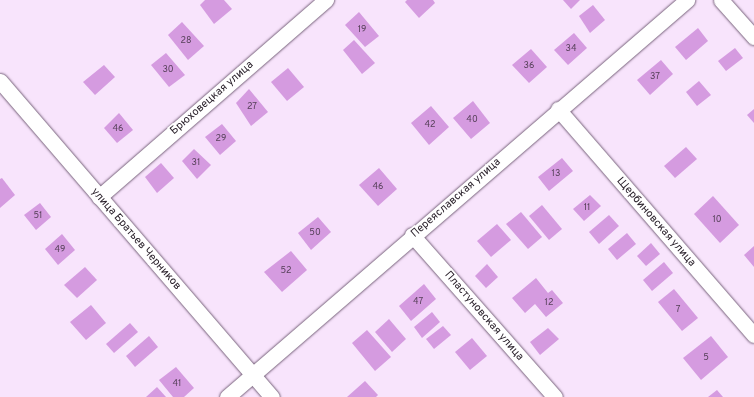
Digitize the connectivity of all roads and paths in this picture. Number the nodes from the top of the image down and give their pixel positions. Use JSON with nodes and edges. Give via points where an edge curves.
{"nodes":[{"id":1,"x":326,"y":0,"type":"edge"},
{"id":2,"x":687,"y":0,"type":"edge"},
{"id":3,"x":721,"y":0,"type":"edge"},
{"id":4,"x":754,"y":37,"type":"edge"},
{"id":5,"x":0,"y":81,"type":"edge"},
{"id":6,"x":558,"y":109,"type":"junction"},
{"id":7,"x":99,"y":196,"type":"junction"},
{"id":8,"x":412,"y":235,"type":"junction"},
{"id":9,"x":754,"y":335,"type":"edge"},
{"id":10,"x":252,"y":374,"type":"junction"},
{"id":11,"x":226,"y":397,"type":"edge"},
{"id":12,"x":272,"y":397,"type":"edge"},
{"id":13,"x":555,"y":397,"type":"edge"}],
"edges":[{"from":1,"to":7,"type":"street","name":"Брюховецкая улица"},
{"from":2,"to":6,"type":"street","name":"Переяславская улица"},
{"from":3,"to":4,"type":"street"},
{"from":5,"to":7,"type":"street","name":"улица Братьев Черников"},
{"from":6,"to":8,"type":"street","name":"Переяславская улица"},
{"from":6,"to":9,"type":"street","name":"Щербиновская улица"},
{"from":7,"to":10,"type":"street","name":"улица Братьев Черников"},
{"from":8,"to":10,"type":"street","name":"Переяславская улица"},
{"from":8,"to":13,"type":"street","name":"Пластуновская улица"},
{"from":10,"to":11,"type":"street","name":"Переяславская улица"},
{"from":10,"to":12,"type":"street","name":"улица Братьев Черников"}]}
